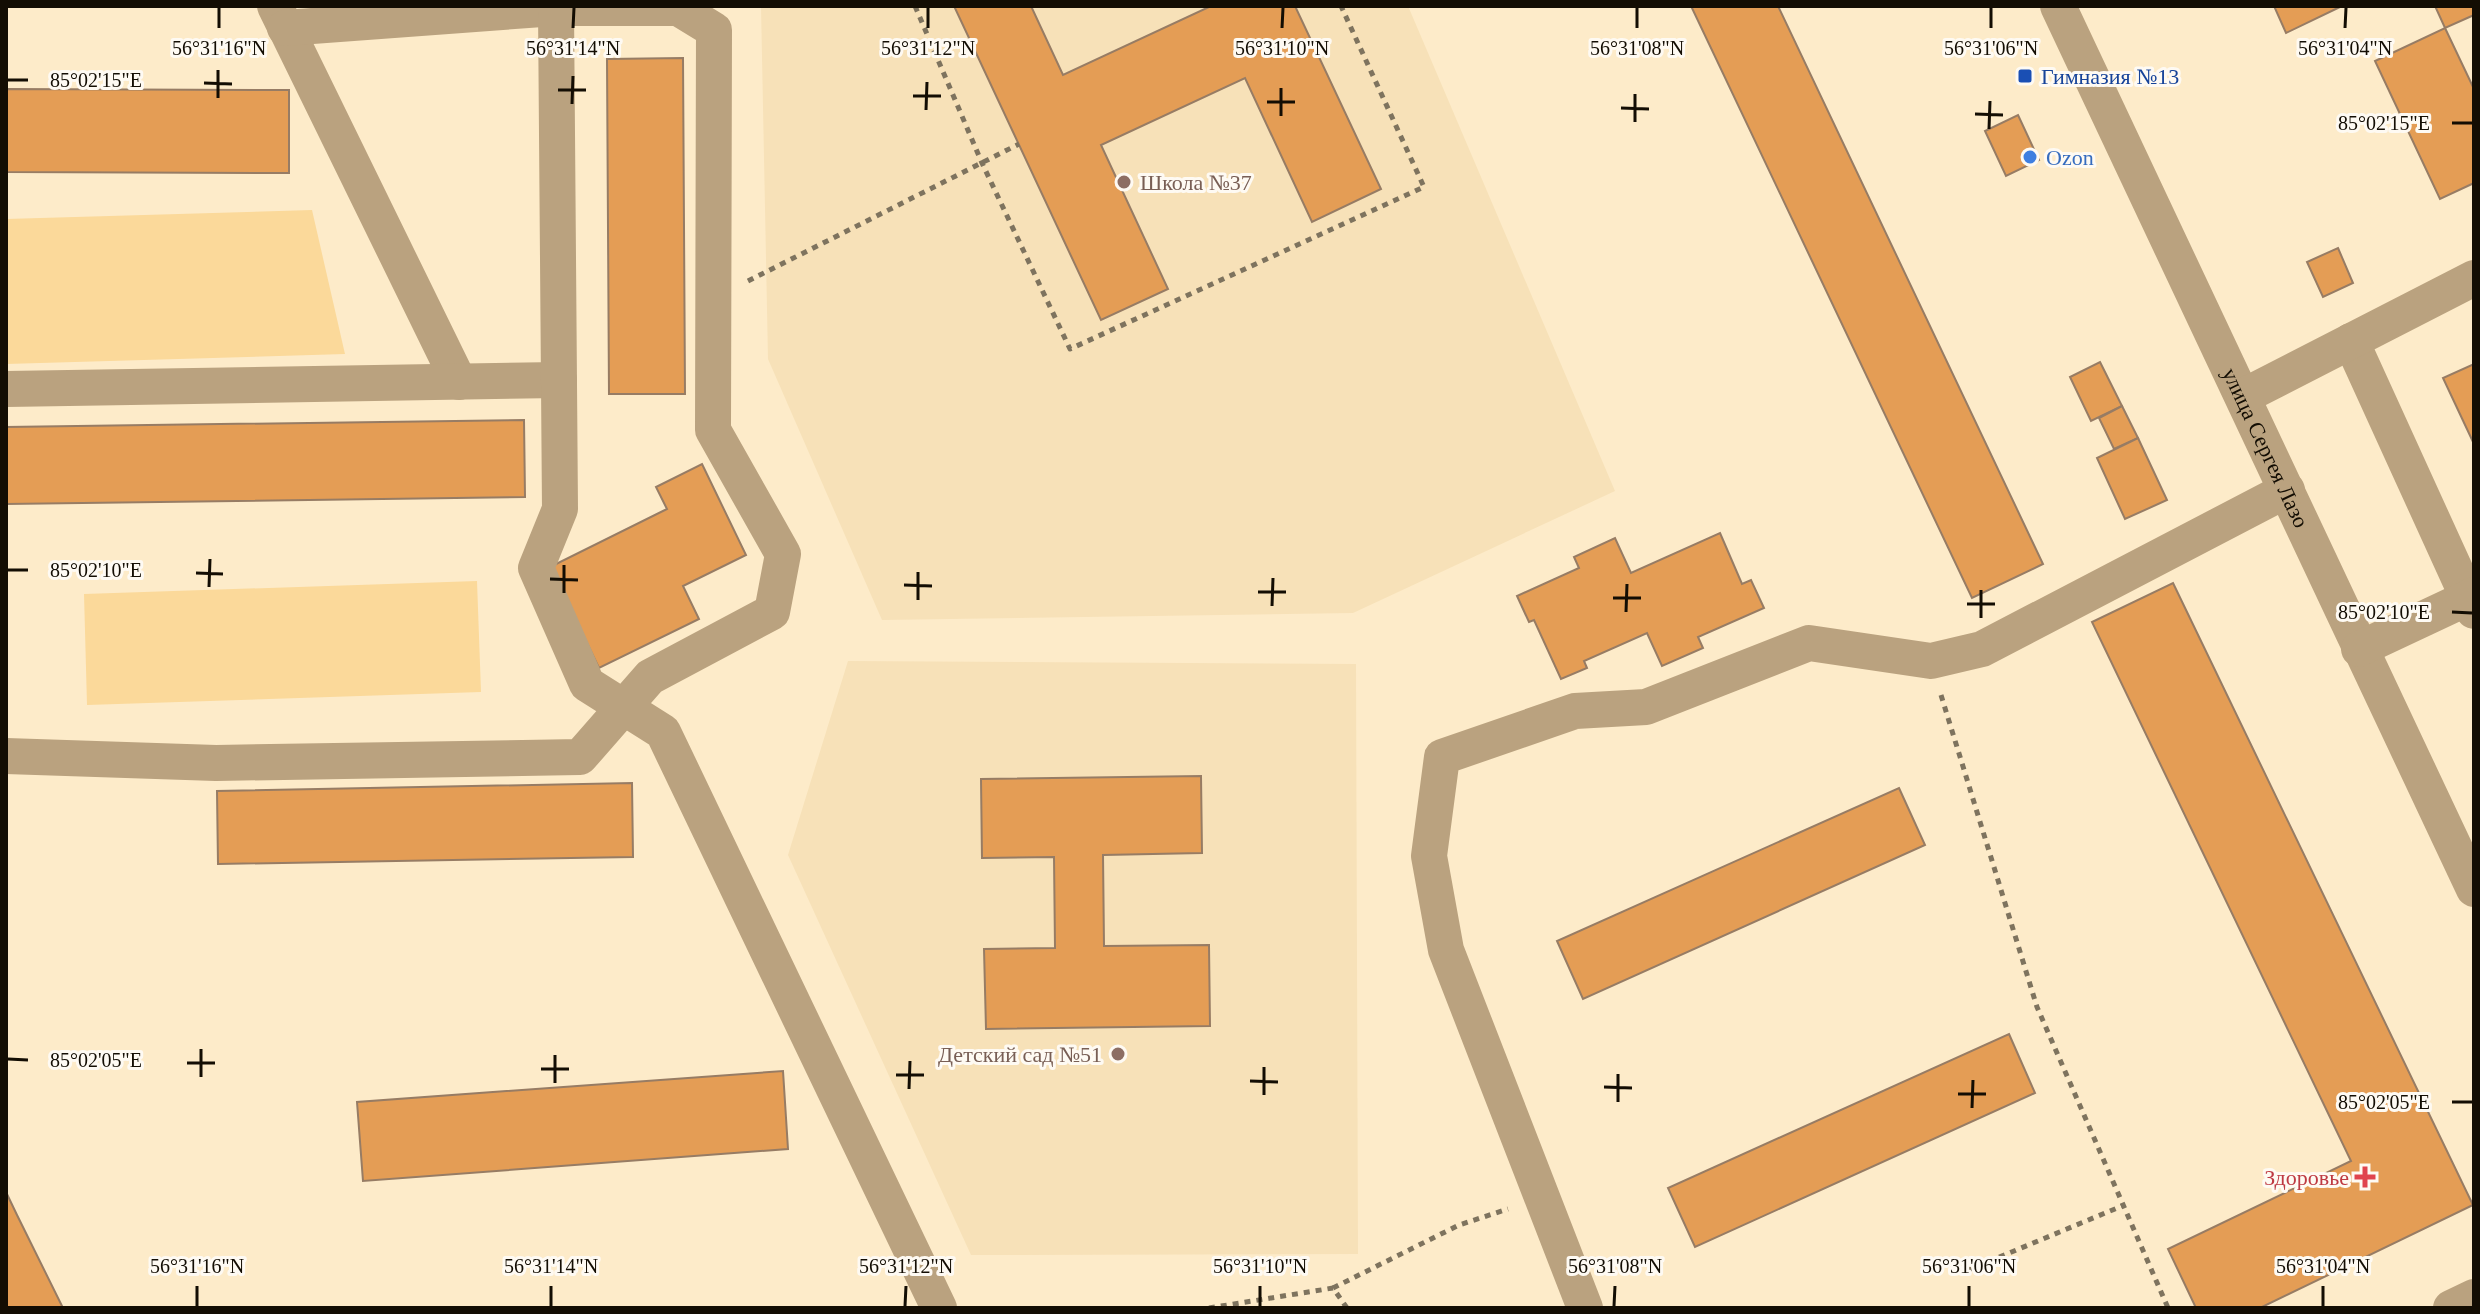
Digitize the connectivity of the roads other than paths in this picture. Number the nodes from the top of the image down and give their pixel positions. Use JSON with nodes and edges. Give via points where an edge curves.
{"nodes":[{"id":1,"x":2058,"y":6,"type":"edge"},
{"id":2,"x":556,"y":8,"type":"junction"},
{"id":3,"x":280,"y":17,"type":"edge"},
{"id":4,"x":2474,"y":278,"type":"edge"},
{"id":5,"x":2351,"y":341,"type":"junction"},
{"id":6,"x":559,"y":380,"type":"junction"},
{"id":7,"x":459,"y":382,"type":"junction"},
{"id":8,"x":6,"y":389,"type":"edge"},
{"id":9,"x":2244,"y":396,"type":"junction"},
{"id":10,"x":2287,"y":490,"type":"junction"},
{"id":11,"x":2472,"y":601,"type":"edge"},
{"id":12,"x":2359,"y":649,"type":"junction"},
{"id":13,"x":623,"y":707,"type":"junction"},
{"id":14,"x":6,"y":756,"type":"edge"},
{"id":15,"x":2474,"y":889,"type":"edge"},
{"id":16,"x":2474,"y":1297,"type":"edge"},
{"id":17,"x":939,"y":1308,"type":"edge"},
{"id":18,"x":1585,"y":1308,"type":"edge"},
{"id":19,"x":2451,"y":1308,"type":"edge"}],
"edges":[{"from":1,"to":9,"type":"street","name":"улица Сергея Лазо"},
{"from":2,"to":3,"type":"street"},
{"from":2,"to":6,"type":"street"},
{"from":2,"to":13,"type":"street","via":[[678,8],[714,30],[713,430],[783,554],[772,612],[650,677]]},
{"from":3,"to":7,"type":"street"},
{"from":4,"to":5,"type":"street"},
{"from":5,"to":9,"type":"street"},
{"from":5,"to":11,"type":"street"},
{"from":6,"to":7,"type":"street"},
{"from":6,"to":13,"type":"street","via":[[560,509],[536,568],[587,684]]},
{"from":7,"to":8,"type":"street"},
{"from":9,"to":10,"type":"street","name":"улица Сергея Лазо"},
{"from":10,"to":12,"type":"street","name":"улица Сергея Лазо"},
{"from":10,"to":18,"type":"street","via":[[1982,649],[1931,661],[1809,643],[1646,707],[1575,711],[1442,757],[1429,856],[1446,950]]},
{"from":11,"to":12,"type":"street"},
{"from":12,"to":15,"type":"street","name":"улица Сергея Лазо"},
{"from":13,"to":14,"type":"street","via":[[580,757],[216,763]]},
{"from":13,"to":17,"type":"street","via":[[663,732]]},
{"from":16,"to":19,"type":"street"}]}
